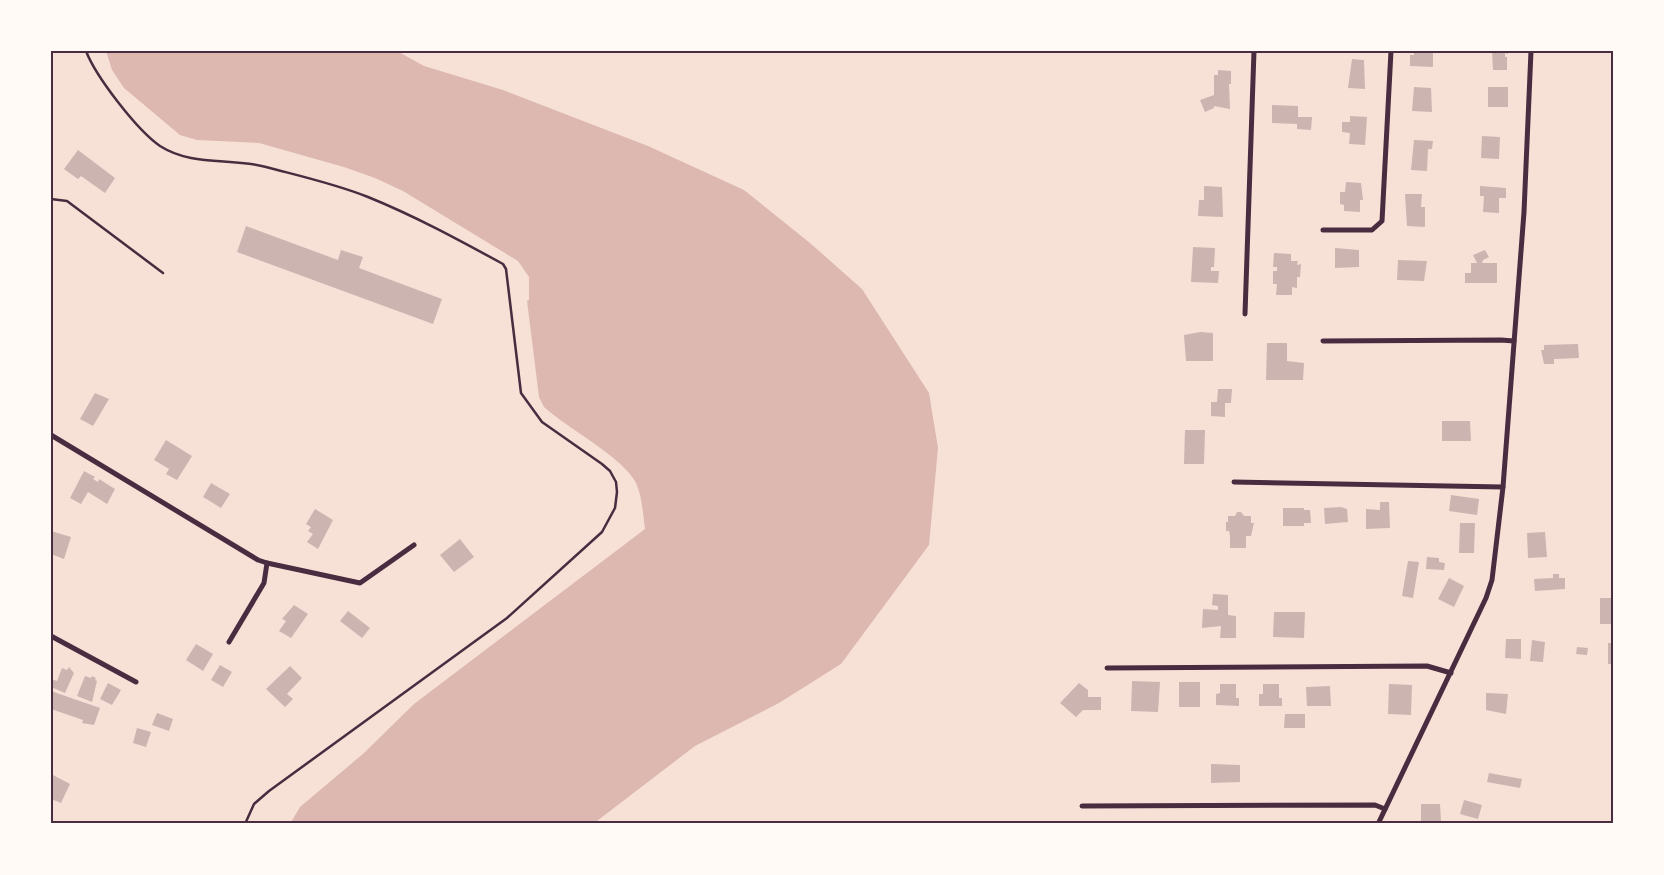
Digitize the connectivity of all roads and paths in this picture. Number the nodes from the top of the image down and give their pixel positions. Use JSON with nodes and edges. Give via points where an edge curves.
{"nodes":[{"id":1,"x":86,"y":51,"type":"edge"},
{"id":2,"x":1254,"y":51,"type":"edge"},
{"id":3,"x":1391,"y":51,"type":"edge"},
{"id":4,"x":1531,"y":51,"type":"edge"},
{"id":5,"x":51,"y":199,"type":"edge"},
{"id":6,"x":1323,"y":230,"type":"dead end"},
{"id":7,"x":163,"y":273,"type":"dead end"},
{"id":8,"x":1245,"y":314,"type":"dead end"},
{"id":9,"x":1323,"y":341,"type":"dead end"},
{"id":10,"x":1514,"y":342,"type":"junction"},
{"id":11,"x":51,"y":435,"type":"edge"},
{"id":12,"x":1234,"y":482,"type":"dead end"},
{"id":13,"x":1503,"y":487,"type":"junction"},
{"id":14,"x":414,"y":546,"type":"dead end"},
{"id":15,"x":267,"y":563,"type":"junction"},
{"id":16,"x":51,"y":636,"type":"edge"},
{"id":17,"x":229,"y":642,"type":"dead end"},
{"id":18,"x":1107,"y":668,"type":"dead end"},
{"id":19,"x":1451,"y":673,"type":"junction"},
{"id":20,"x":136,"y":682,"type":"dead end"},
{"id":21,"x":1082,"y":806,"type":"dead end"},
{"id":22,"x":1385,"y":809,"type":"junction"},
{"id":23,"x":245,"y":824,"type":"edge"},
{"id":24,"x":1378,"y":824,"type":"edge"}],
"edges":[{"from":1,"to":23,"type":"path","via":[[92,66],[124,109],[158,145],[192,160],[259,165],[357,193],[437,228],[503,264],[521,393],[542,422],[602,464],[616,482],[615,508],[602,532],[507,618],[269,791],[254,804]]},
{"from":2,"to":8,"type":"street"},
{"from":3,"to":6,"type":"street","via":[[1382,221],[1372,230]]},
{"from":4,"to":10,"type":"street"},
{"from":5,"to":7,"type":"lane","via":[[67,201]]},
{"from":9,"to":10,"type":"street"},
{"from":10,"to":13,"type":"street"},
{"from":11,"to":15,"type":"street"},
{"from":12,"to":13,"type":"street"},
{"from":13,"to":19,"type":"street","via":[[1492,580]]},
{"from":14,"to":15,"type":"street","via":[[360,583]]},
{"from":15,"to":17,"type":"street","via":[[264,583]]},
{"from":16,"to":20,"type":"street"},
{"from":18,"to":19,"type":"street","via":[[1427,666]]},
{"from":19,"to":22,"type":"street"},
{"from":21,"to":22,"type":"street","via":[[1375,805]]},
{"from":22,"to":24,"type":"street"}]}
